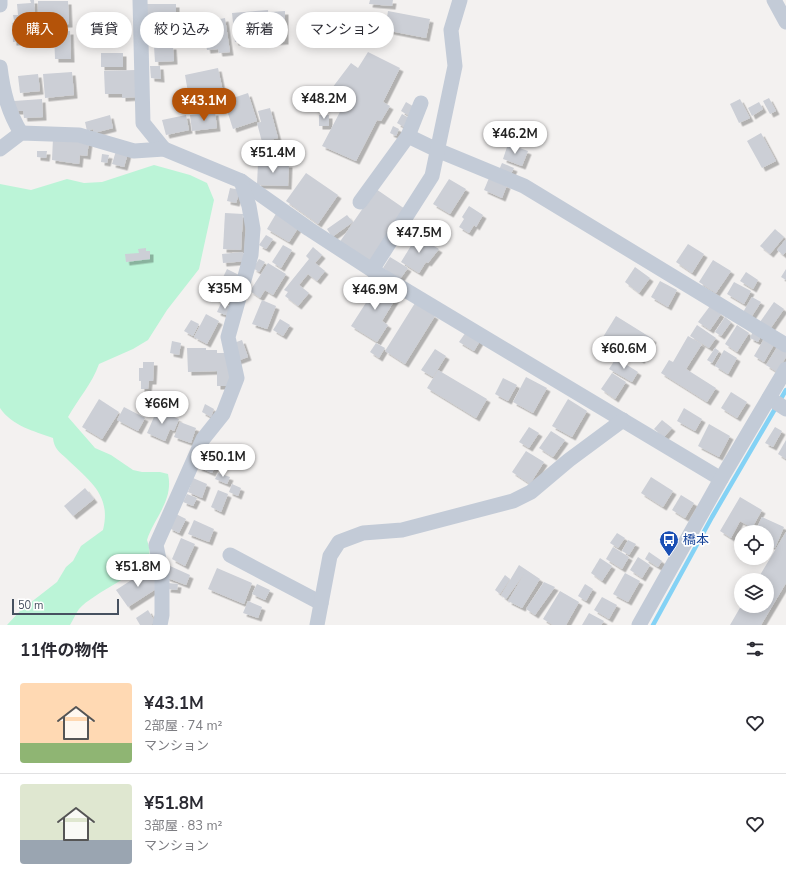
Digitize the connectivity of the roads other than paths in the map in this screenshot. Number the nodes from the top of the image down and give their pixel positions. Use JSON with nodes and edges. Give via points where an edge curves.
{"nodes":[{"id":1,"x":0,"y":0,"type":"edge"},
{"id":2,"x":140,"y":0,"type":"edge"},
{"id":3,"x":460,"y":0,"type":"edge"},
{"id":4,"x":774,"y":0,"type":"edge"},
{"id":5,"x":0,"y":5,"type":"edge"},
{"id":6,"x":786,"y":22,"type":"edge"},
{"id":7,"x":0,"y":67,"type":"edge"},
{"id":8,"x":421,"y":103,"type":"dead end"},
{"id":9,"x":21,"y":133,"type":"junction"},
{"id":10,"x":408,"y":136,"type":"junction"},
{"id":11,"x":164,"y":149,"type":"junction"},
{"id":12,"x":0,"y":150,"type":"edge"},
{"id":13,"x":437,"y":150,"type":"junction"},
{"id":14,"x":241,"y":181,"type":"junction"},
{"id":15,"x":360,"y":202,"type":"dead end"},
{"id":16,"x":372,"y":270,"type":"junction"},
{"id":17,"x":786,"y":345,"type":"edge"},
{"id":18,"x":786,"y":369,"type":"edge"},
{"id":19,"x":778,"y":404,"type":"edge"},
{"id":20,"x":623,"y":420,"type":"junction"},
{"id":21,"x":721,"y":480,"type":"junction"},
{"id":22,"x":230,"y":555,"type":"dead end"},
{"id":23,"x":321,"y":603,"type":"junction"},
{"id":24,"x":160,"y":625,"type":"edge"},
{"id":25,"x":317,"y":625,"type":"edge"},
{"id":26,"x":639,"y":625,"type":"edge"}],
"edges":[{"from":1,"to":5,"type":"street"},
{"from":2,"to":11,"type":"street","via":[[144,123]]},
{"from":3,"to":13,"type":"street","via":[[451,30],[455,66]]},
{"from":4,"to":6,"type":"street"},
{"from":7,"to":9,"type":"street","via":[[3,93],[11,116]]},
{"from":8,"to":10,"type":"street"},
{"from":9,"to":11,"type":"street","via":[[79,135],[134,151]]},
{"from":9,"to":12,"type":"street"},
{"from":10,"to":13,"type":"street"},
{"from":10,"to":15,"type":"street"},
{"from":11,"to":14,"type":"street"},
{"from":13,"to":16,"type":"street","via":[[432,176]]},
{"from":13,"to":17,"type":"street","via":[[524,186]]},
{"from":14,"to":16,"type":"street"},
{"from":14,"to":24,"type":"street","via":[[254,229],[251,255],[228,336],[237,378],[223,414],[203,439],[156,545],[162,574]]},
{"from":16,"to":20,"type":"street"},
{"from":18,"to":19,"type":"street"},
{"from":19,"to":21,"type":"street"},
{"from":20,"to":21,"type":"street"},
{"from":20,"to":23,"type":"street","via":[[531,492],[513,501],[402,530],[363,533],[339,542],[330,556]]},
{"from":21,"to":26,"type":"street"},
{"from":22,"to":23,"type":"street"},
{"from":23,"to":25,"type":"street"}]}
